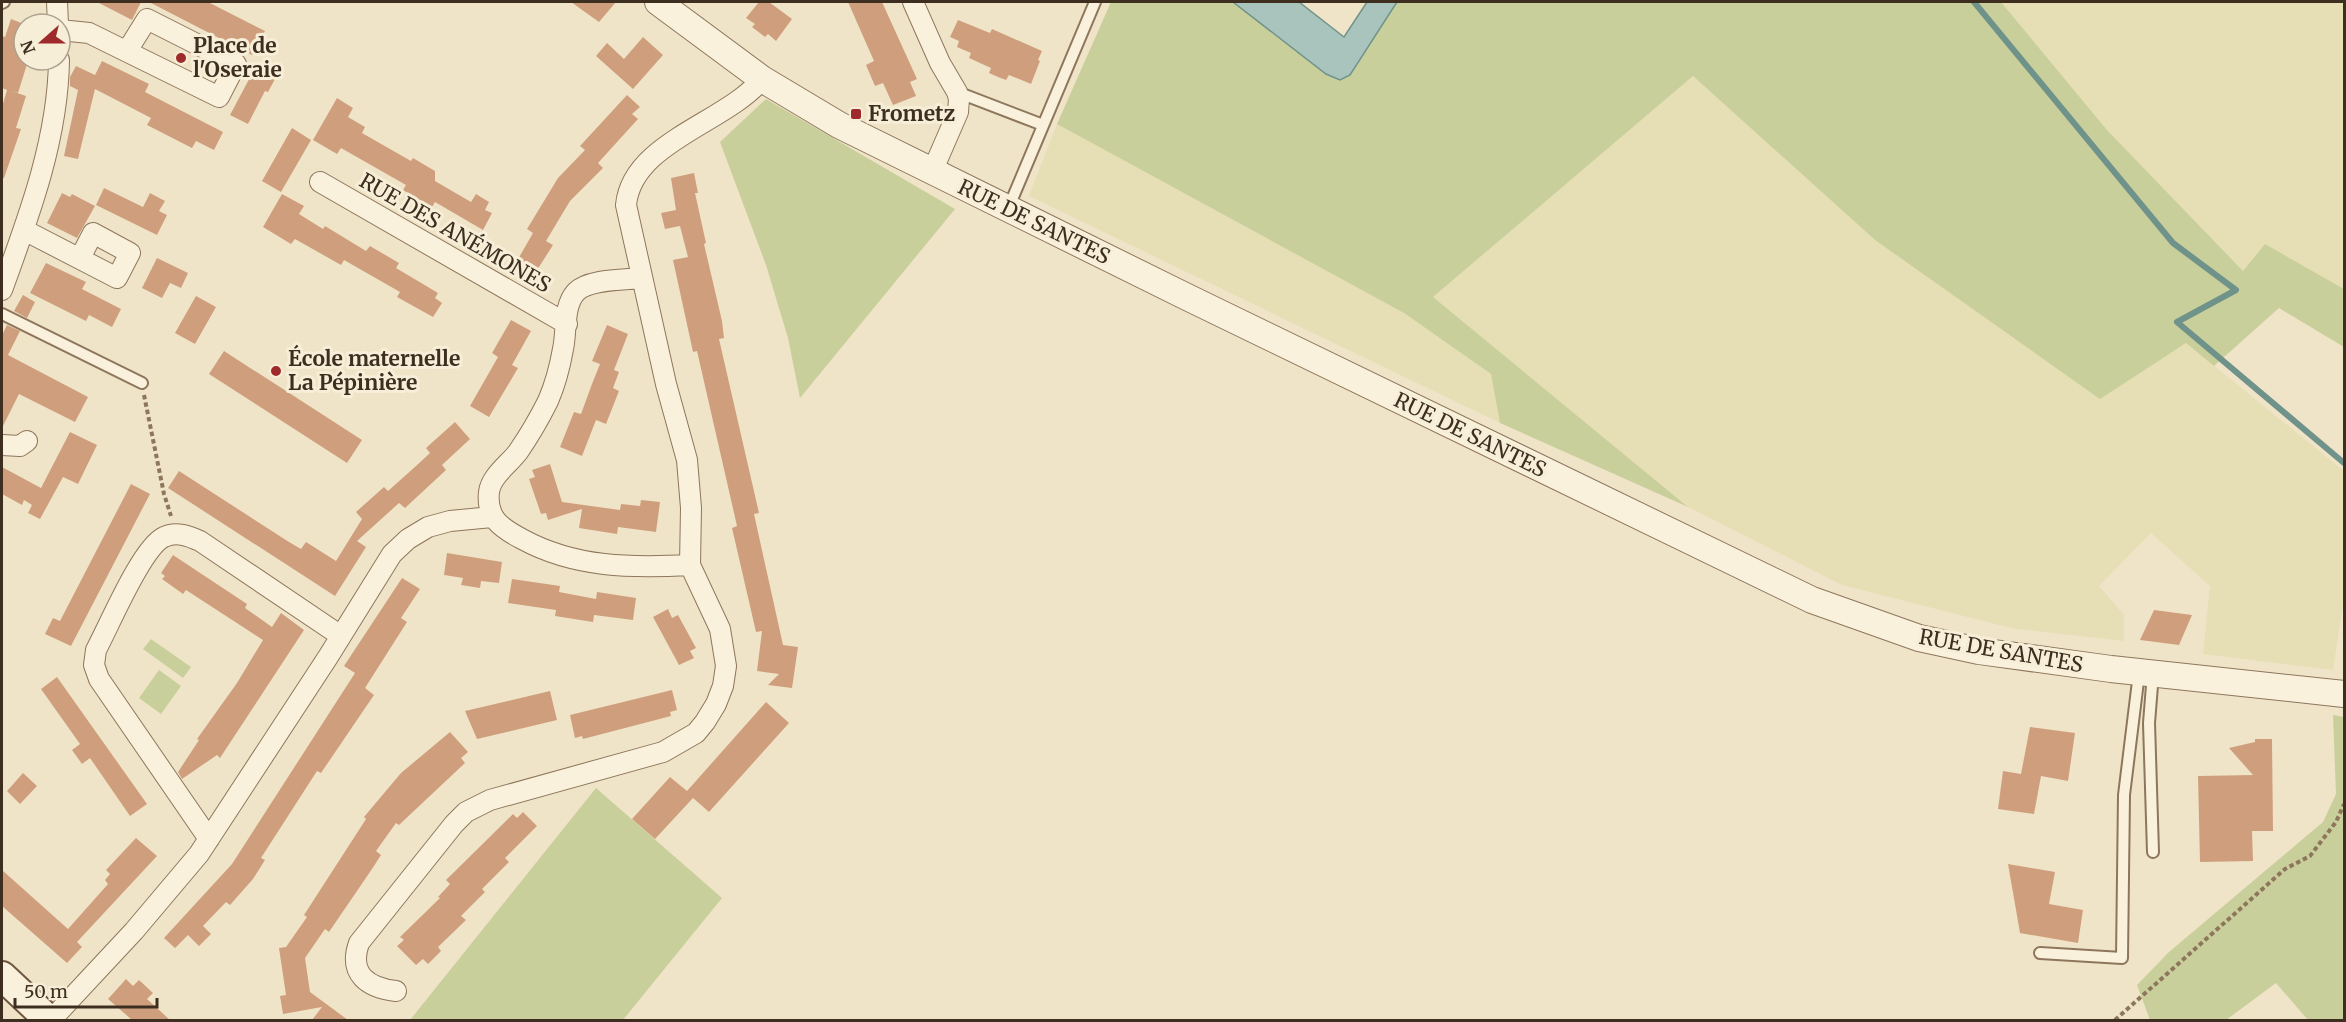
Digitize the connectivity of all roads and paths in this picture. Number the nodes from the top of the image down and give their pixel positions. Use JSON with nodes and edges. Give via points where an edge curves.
{"nodes":[{"id":1,"x":658,"y":2,"type":"edge"},
{"id":2,"x":913,"y":2,"type":"edge"},
{"id":3,"x":1095,"y":2,"type":"edge"},
{"id":4,"x":72,"y":31,"type":"edge"},
{"id":5,"x":127,"y":51,"type":"junction"},
{"id":6,"x":57,"y":72,"type":"edge"},
{"id":7,"x":762,"y":79,"type":"junction"},
{"id":8,"x":957,"y":92,"type":"junction"},
{"id":9,"x":1043,"y":124,"type":"junction"},
{"id":10,"x":932,"y":172,"type":"junction"},
{"id":11,"x":320,"y":182,"type":"dead end"},
{"id":12,"x":1008,"y":209,"type":"junction"},
{"id":13,"x":24,"y":230,"type":"junction"},
{"id":14,"x":80,"y":258,"type":"dead end"},
{"id":15,"x":642,"y":278,"type":"junction"},
{"id":16,"x":2,"y":290,"type":"edge"},
{"id":17,"x":2,"y":314,"type":"edge"},
{"id":18,"x":567,"y":324,"type":"junction"},
{"id":19,"x":142,"y":383,"type":"joint"},
{"id":20,"x":27,"y":441,"type":"dead end"},
{"id":21,"x":2,"y":446,"type":"edge"},
{"id":22,"x":492,"y":517,"type":"junction"},
{"id":23,"x":170,"y":535,"type":"junction"},
{"id":24,"x":690,"y":565,"type":"junction"},
{"id":25,"x":341,"y":636,"type":"junction"},
{"id":26,"x":2146,"y":673,"type":"junction"},
{"id":27,"x":2344,"y":694,"type":"edge"},
{"id":28,"x":2344,"y":804,"type":"edge"},
{"id":29,"x":210,"y":839,"type":"junction"},
{"id":30,"x":2154,"y":852,"type":"dead end"},
{"id":31,"x":2040,"y":953,"type":"dead end"},
{"id":32,"x":2,"y":976,"type":"edge"},
{"id":33,"x":396,"y":991,"type":"dead end"},
{"id":34,"x":2,"y":995,"type":"edge"},
{"id":35,"x":28,"y":1020,"type":"edge"},
{"id":36,"x":50,"y":1020,"type":"edge"},
{"id":37,"x":2115,"y":1020,"type":"edge"}],
"edges":[{"from":1,"to":7,"type":"street","name":"RUE DE SANTES"},
{"from":2,"to":8,"type":"street"},
{"from":3,"to":9,"type":"lane"},
{"from":4,"to":5,"type":"street","via":[[89,33]]},
{"from":5,"to":5,"type":"street","via":[[219,97],[236,64],[147,19]]},
{"from":6,"to":13,"type":"street","via":[[45,160]]},
{"from":7,"to":10,"type":"street","name":"RUE DE SANTES","via":[[825,117]]},
{"from":7,"to":15,"type":"street","via":[[743,98],[687,130],[636,174],[626,205]]},
{"from":8,"to":9,"type":"lane"},
{"from":8,"to":10,"type":"street","via":[[958,112]]},
{"from":9,"to":12,"type":"lane"},
{"from":10,"to":12,"type":"street","name":"RUE DE SANTES"},
{"from":11,"to":18,"type":"street","name":"RUE DES ANÉMONES"},
{"from":12,"to":26,"type":"street","name":"RUE DE SANTES","via":[[1822,604],[1940,643],[2014,657]]},
{"from":13,"to":14,"type":"street"},
{"from":13,"to":16,"type":"street"},
{"from":15,"to":18,"type":"street","via":[[593,283],[578,290],[570,303]]},
{"from":15,"to":24,"type":"street","via":[[687,460]]},
{"from":17,"to":19,"type":"lane"},
{"from":18,"to":22,"type":"street","via":[[549,399],[525,441],[490,487]]},
{"from":19,"to":23,"type":"path"},
{"from":20,"to":21,"type":"street","via":[[20,446]]},
{"from":22,"to":24,"type":"street","via":[[502,528],[530,543],[575,560],[616,566]]},
{"from":22,"to":25,"type":"street","via":[[440,523],[408,539],[385,563]]},
{"from":23,"to":25,"type":"street","via":[[200,541]]},
{"from":23,"to":29,"type":"street","via":[[147,553],[96,650],[94,664],[99,679]]},
{"from":24,"to":33,"type":"street","via":[[720,629],[726,666],[723,686],[705,722],[696,733],[663,752],[490,800],[466,812],[359,943],[356,968],[361,975],[382,990]]},
{"from":25,"to":29,"type":"street"},
{"from":26,"to":27,"type":"street","name":"RUE DE SANTES"},
{"from":26,"to":30,"type":"lane"},
{"from":26,"to":31,"type":"lane","via":[[2124,795],[2122,958]]},
{"from":28,"to":37,"type":"path","via":[[2336,822],[2310,856],[2285,869]]},
{"from":29,"to":36,"type":"street","via":[[149,913]]},
{"from":32,"to":36,"type":"main road"},
{"from":34,"to":35,"type":"main road"}]}
